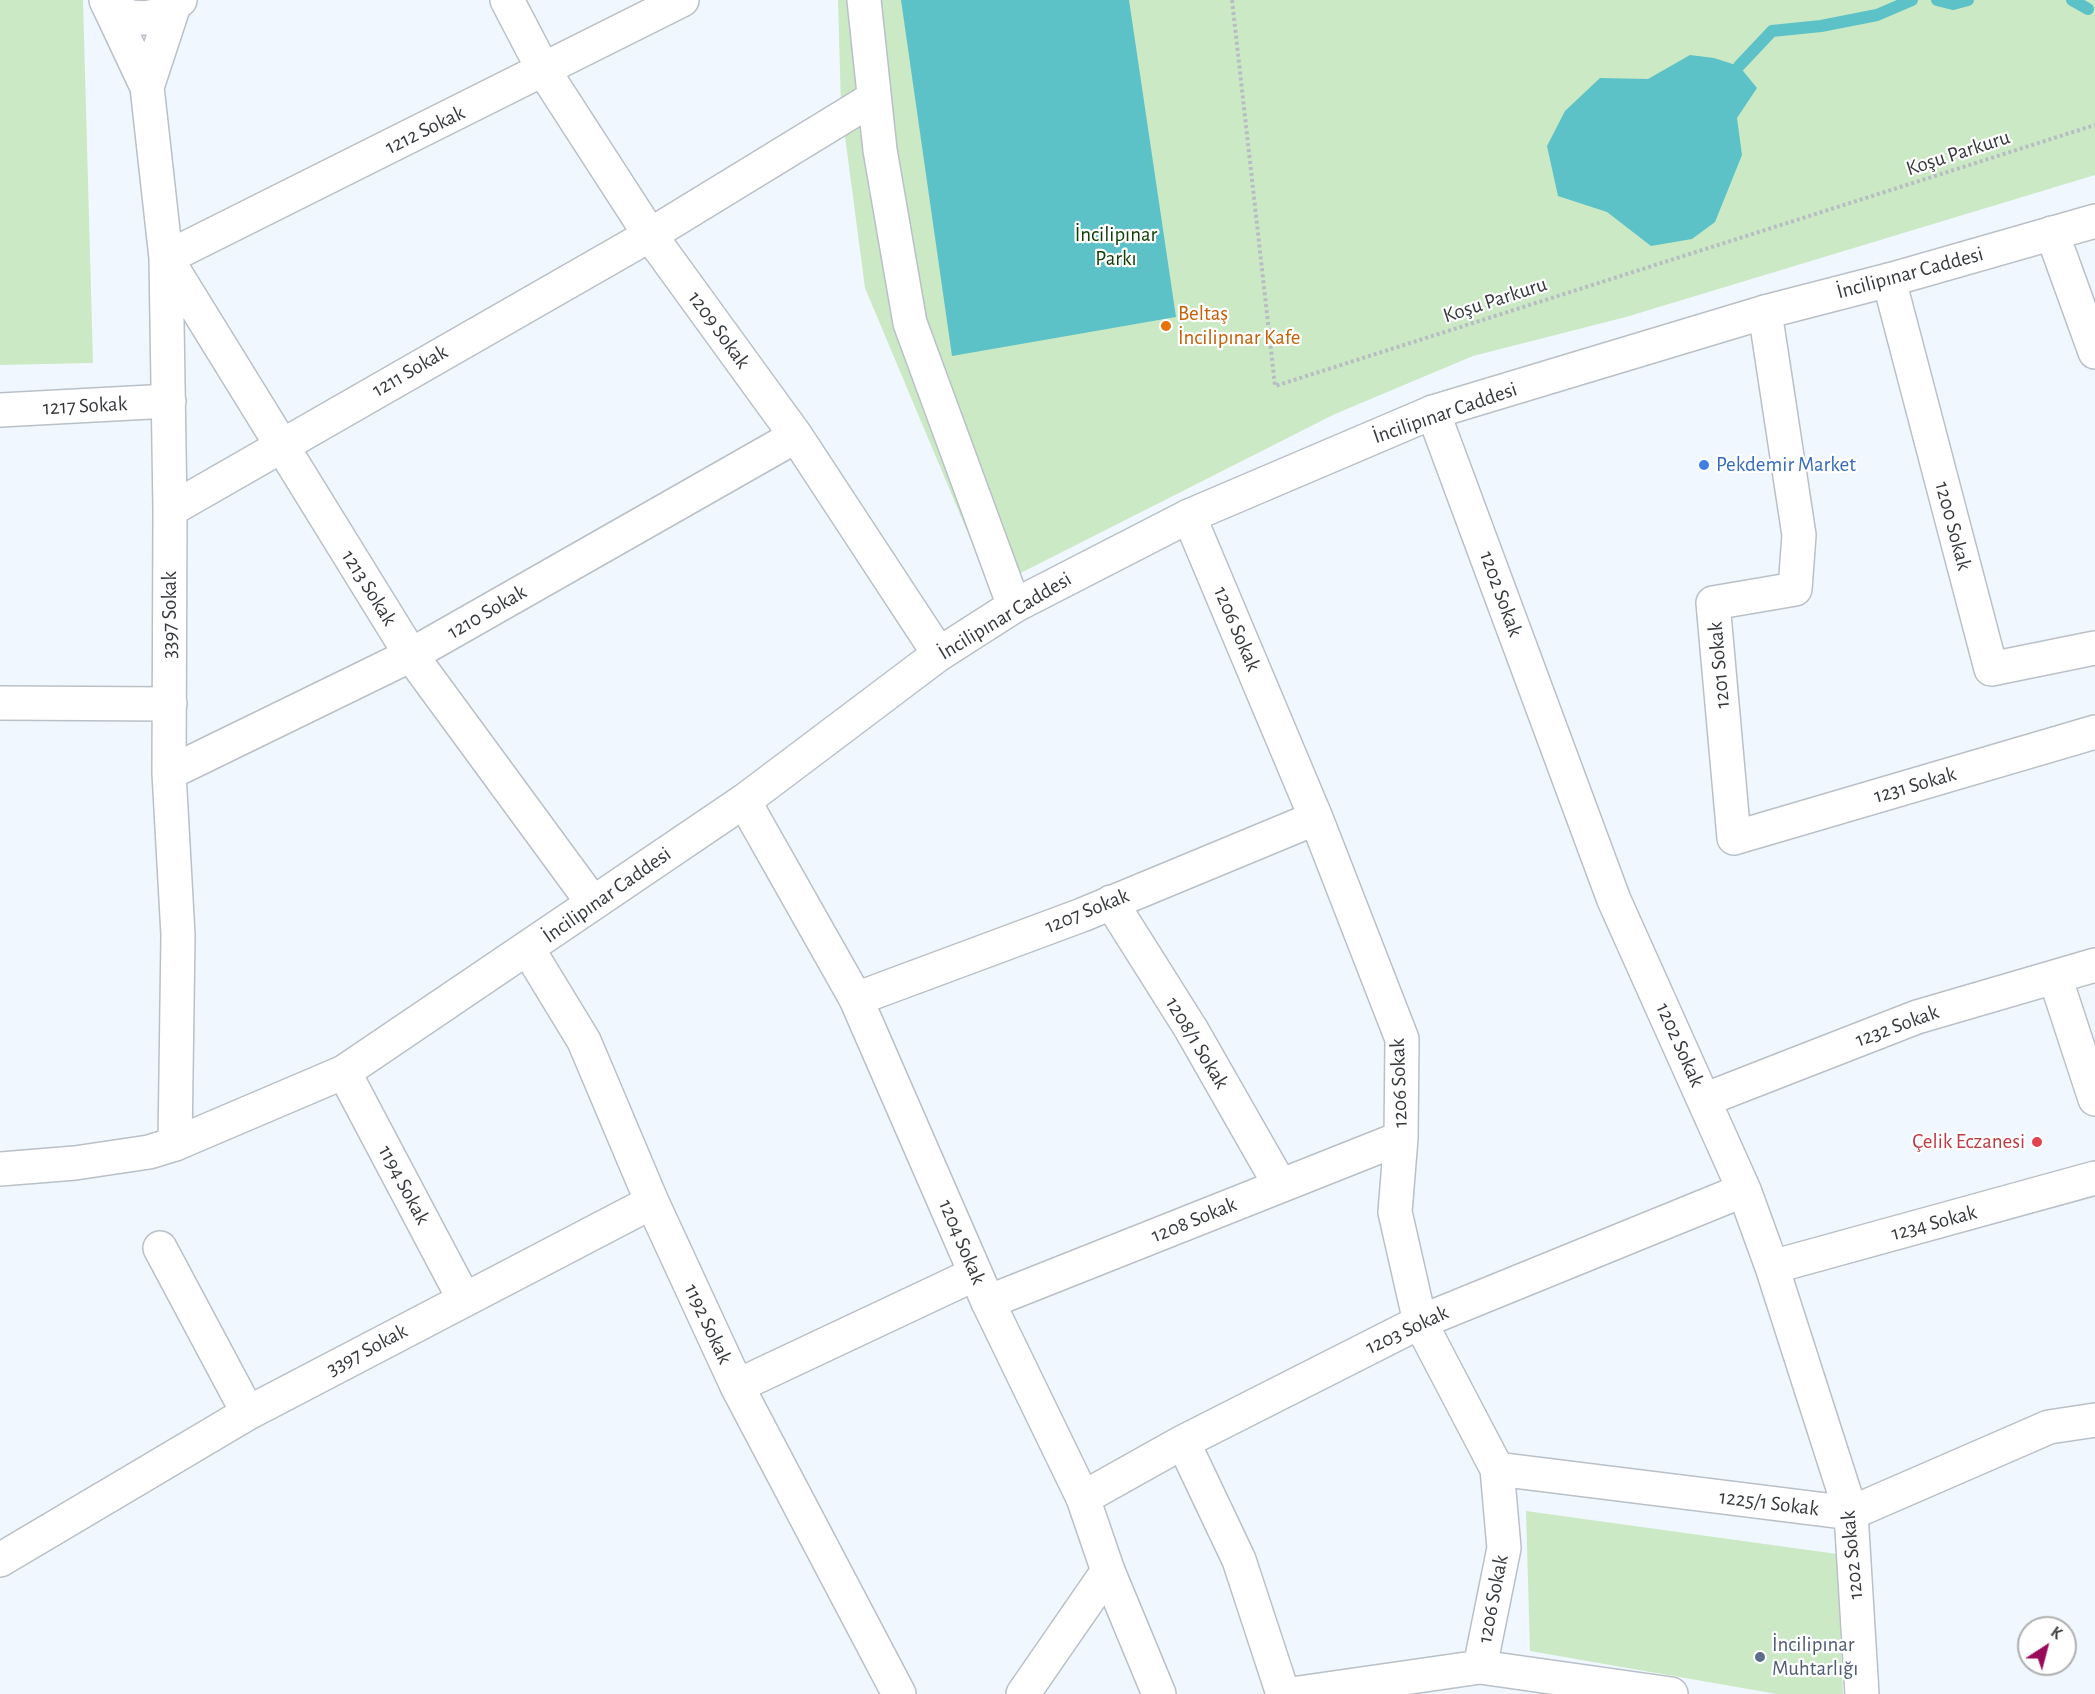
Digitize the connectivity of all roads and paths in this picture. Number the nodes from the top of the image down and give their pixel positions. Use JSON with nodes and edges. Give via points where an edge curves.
{"nodes":[{"id":1,"x":106,"y":0,"type":"edge"},
{"id":2,"x":507,"y":0,"type":"edge"},
{"id":3,"x":682,"y":0,"type":"edge"},
{"id":4,"x":864,"y":0,"type":"edge"},
{"id":5,"x":1232,"y":0,"type":"edge"},
{"id":6,"x":176,"y":4,"type":"edge"},
{"id":7,"x":544,"y":70,"type":"junction"},
{"id":8,"x":147,"y":87,"type":"junction"},
{"id":9,"x":874,"y":98,"type":"junction"},
{"id":10,"x":2095,"y":125,"type":"edge"},
{"id":11,"x":2095,"y":221,"type":"edge"},
{"id":12,"x":2052,"y":233,"type":"junction"},
{"id":13,"x":650,"y":235,"type":"junction"},
{"id":14,"x":166,"y":258,"type":"junction"},
{"id":15,"x":1889,"y":280,"type":"junction"},
{"id":16,"x":1765,"y":312,"type":"junction"},
{"id":17,"x":2095,"y":352,"type":"edge"},
{"id":18,"x":169,"y":401,"type":"junction"},
{"id":19,"x":0,"y":410,"type":"edge"},
{"id":20,"x":1433,"y":412,"type":"junction"},
{"id":21,"x":796,"y":436,"type":"junction"},
{"id":22,"x":279,"y":445,"type":"junction"},
{"id":23,"x":170,"y":510,"type":"junction"},
{"id":24,"x":1189,"y":516,"type":"junction"},
{"id":25,"x":1014,"y":606,"type":"junction"},
{"id":26,"x":2095,"y":648,"type":"edge"},
{"id":27,"x":939,"y":654,"type":"junction"},
{"id":28,"x":411,"y":655,"type":"junction"},
{"id":29,"x":0,"y":703,"type":"edge"},
{"id":30,"x":170,"y":704,"type":"junction"},
{"id":31,"x":2095,"y":732,"type":"edge"},
{"id":32,"x":169,"y":773,"type":"junction"},
{"id":33,"x":744,"y":801,"type":"junction"},
{"id":34,"x":1316,"y":818,"type":"junction"},
{"id":35,"x":1734,"y":838,"type":"joint"},
{"id":36,"x":593,"y":903,"type":"junction"},
{"id":37,"x":1111,"y":903,"type":"junction"},
{"id":38,"x":528,"y":949,"type":"junction"},
{"id":39,"x":2095,"y":965,"type":"edge"},
{"id":40,"x":2055,"y":977,"type":"junction"},
{"id":41,"x":856,"y":999,"type":"junction"},
{"id":42,"x":344,"y":1072,"type":"junction"},
{"id":43,"x":2095,"y":1099,"type":"edge"},
{"id":44,"x":1704,"y":1100,"type":"junction"},
{"id":45,"x":1401,"y":1138,"type":"junction"},
{"id":46,"x":175,"y":1144,"type":"junction"},
{"id":47,"x":0,"y":1169,"type":"edge"},
{"id":48,"x":2095,"y":1178,"type":"edge"},
{"id":49,"x":1280,"y":1185,"type":"junction"},
{"id":50,"x":1744,"y":1190,"type":"junction"},
{"id":51,"x":652,"y":1202,"type":"junction"},
{"id":52,"x":160,"y":1248,"type":"dead end"},
{"id":53,"x":1772,"y":1267,"type":"junction"},
{"id":54,"x":982,"y":1288,"type":"junction"},
{"id":55,"x":464,"y":1299,"type":"junction"},
{"id":56,"x":1420,"y":1322,"type":"junction"},
{"id":57,"x":737,"y":1386,"type":"junction"},
{"id":58,"x":248,"y":1413,"type":"junction"},
{"id":59,"x":2095,"y":1420,"type":"edge"},
{"id":60,"x":1183,"y":1442,"type":"junction"},
{"id":61,"x":1497,"y":1469,"type":"junction"},
{"id":62,"x":1083,"y":1498,"type":"junction"},
{"id":63,"x":1851,"y":1513,"type":"junction"},
{"id":64,"x":0,"y":1560,"type":"edge"},
{"id":65,"x":1108,"y":1571,"type":"junction"},
{"id":66,"x":1480,"y":1667,"type":"junction"},
{"id":67,"x":898,"y":1694,"type":"edge"},
{"id":68,"x":1023,"y":1694,"type":"edge"},
{"id":69,"x":1159,"y":1694,"type":"edge"},
{"id":70,"x":1283,"y":1694,"type":"edge"},
{"id":71,"x":1292,"y":1694,"type":"edge"},
{"id":72,"x":1671,"y":1694,"type":"edge"},
{"id":73,"x":1862,"y":1694,"type":"edge"}],
"edges":[{"from":1,"to":6,"type":"street","via":[[117,10],[145,18],[160,15]]},
{"from":1,"to":8,"type":"street"},
{"from":2,"to":7,"type":"street","name":"1209 Sokak"},
{"from":3,"to":7,"type":"street","name":"1212 Sokak"},
{"from":4,"to":9,"type":"street"},
{"from":5,"to":10,"type":"path","name":"Koşu Parkuru","via":[[1275,386]]},
{"from":6,"to":8,"type":"street"},
{"from":7,"to":13,"type":"street","name":"1209 Sokak"},
{"from":7,"to":14,"type":"street","name":"1212 Sokak"},
{"from":8,"to":14,"type":"street","name":"3397 Sokak"},
{"from":9,"to":13,"type":"street","name":"1211 Sokak"},
{"from":9,"to":25,"type":"street","via":[[910,323]]},
{"from":11,"to":12,"type":"street","name":"İncilipınar Caddesi"},
{"from":12,"to":15,"type":"street","name":"İncilipınar Caddesi"},
{"from":12,"to":17,"type":"street"},
{"from":13,"to":21,"type":"street","name":"1209 Sokak"},
{"from":13,"to":22,"type":"street","name":"1211 Sokak"},
{"from":14,"to":18,"type":"street","name":"3397 Sokak"},
{"from":14,"to":22,"type":"street","name":"1213 Sokak"},
{"from":15,"to":16,"type":"street","name":"İncilipınar Caddesi"},
{"from":15,"to":26,"type":"street","name":"1200 Sokak","via":[[1991,669]]},
{"from":16,"to":20,"type":"street","name":"İncilipınar Caddesi"},
{"from":16,"to":35,"type":"street","name":"1201 Sokak","via":[[1799,536],[1795,589],[1713,603]]},
{"from":18,"to":19,"type":"street","name":"1217 Sokak"},
{"from":18,"to":23,"type":"street","name":"3397 Sokak"},
{"from":20,"to":24,"type":"street","name":"İncilipınar Caddesi"},
{"from":20,"to":44,"type":"street","name":"1202 Sokak","via":[[1614,900]]},
{"from":21,"to":27,"type":"street","name":"1209 Sokak"},
{"from":21,"to":28,"type":"street","name":"1210 Sokak"},
{"from":22,"to":23,"type":"street","name":"1211 Sokak"},
{"from":22,"to":28,"type":"street","name":"1213 Sokak"},
{"from":23,"to":30,"type":"street","name":"3397 Sokak"},
{"from":24,"to":25,"type":"street","name":"İncilipınar Caddesi"},
{"from":24,"to":34,"type":"street","name":"1206 Sokak"},
{"from":25,"to":27,"type":"street","name":"İncilipınar Caddesi"},
{"from":27,"to":33,"type":"street","name":"İncilipınar Caddesi"},
{"from":28,"to":32,"type":"street","name":"1210 Sokak"},
{"from":28,"to":36,"type":"street","name":"1213 Sokak"},
{"from":29,"to":30,"type":"street"},
{"from":30,"to":32,"type":"street","name":"3397 Sokak"},
{"from":31,"to":35,"type":"street","name":"1231 Sokak"},
{"from":32,"to":46,"type":"street","name":"3397 Sokak","via":[[178,935]]},
{"from":33,"to":36,"type":"street","name":"İncilipınar Caddesi"},
{"from":33,"to":41,"type":"street","name":"1204 Sokak"},
{"from":34,"to":37,"type":"street","name":"1207 Sokak"},
{"from":34,"to":45,"type":"street","name":"1206 Sokak","via":[[1402,1039]]},
{"from":36,"to":38,"type":"street","name":"İncilipınar Caddesi"},
{"from":37,"to":41,"type":"street","name":"1207 Sokak"},
{"from":37,"to":49,"type":"street","name":"1208/1 Sokak","via":[[1191,1029]]},
{"from":38,"to":42,"type":"street","name":"İncilipınar Caddesi"},
{"from":38,"to":51,"type":"street","name":"1192 Sokak","via":[[584,1041]]},
{"from":39,"to":40,"type":"street","name":"1232 Sokak"},
{"from":40,"to":43,"type":"street"},
{"from":40,"to":44,"type":"street","name":"1232 Sokak","via":[[1917,1017]]},
{"from":41,"to":54,"type":"street","name":"1204 Sokak"},
{"from":42,"to":46,"type":"street","name":"İncilipınar Caddesi"},
{"from":42,"to":55,"type":"street","name":"1194 Sokak"},
{"from":44,"to":50,"type":"street","name":"1202 Sokak"},
{"from":45,"to":49,"type":"street","name":"1208 Sokak"},
{"from":45,"to":56,"type":"street","name":"1206 Sokak","via":[[1395,1212]]},
{"from":46,"to":47,"type":"street","name":"İncilipınar Caddesi","via":[[75,1163]]},
{"from":48,"to":53,"type":"street","name":"1234 Sokak"},
{"from":49,"to":54,"type":"street","name":"1208 Sokak"},
{"from":50,"to":53,"type":"street","name":"1202 Sokak"},
{"from":50,"to":56,"type":"street","name":"1203 Sokak"},
{"from":51,"to":55,"type":"street","name":"3397 Sokak"},
{"from":51,"to":57,"type":"street","name":"1192 Sokak"},
{"from":52,"to":58,"type":"street"},
{"from":53,"to":63,"type":"street","name":"1202 Sokak"},
{"from":54,"to":57,"type":"street","name":"1208 Sokak"},
{"from":54,"to":62,"type":"street","name":"1204 Sokak"},
{"from":55,"to":58,"type":"street","name":"3397 Sokak"},
{"from":56,"to":60,"type":"street","name":"1203 Sokak"},
{"from":56,"to":61,"type":"street","name":"1206 Sokak"},
{"from":57,"to":67,"type":"street","name":"1192 Sokak"},
{"from":58,"to":64,"type":"street","name":"3397 Sokak"},
{"from":59,"to":63,"type":"street","via":[[2049,1427]]},
{"from":60,"to":62,"type":"street","name":"1203 Sokak"},
{"from":60,"to":70,"type":"street","via":[[1239,1560]]},
{"from":61,"to":63,"type":"street","name":"1225/1 Sokak"},
{"from":61,"to":66,"type":"street","name":"1206 Sokak","via":[[1504,1548]]},
{"from":62,"to":65,"type":"street","name":"1204 Sokak"},
{"from":63,"to":73,"type":"street","name":"1202 Sokak"},
{"from":65,"to":68,"type":"street"},
{"from":65,"to":69,"type":"street","name":"1204 Sokak"},
{"from":66,"to":71,"type":"street"},
{"from":66,"to":72,"type":"street"}]}
